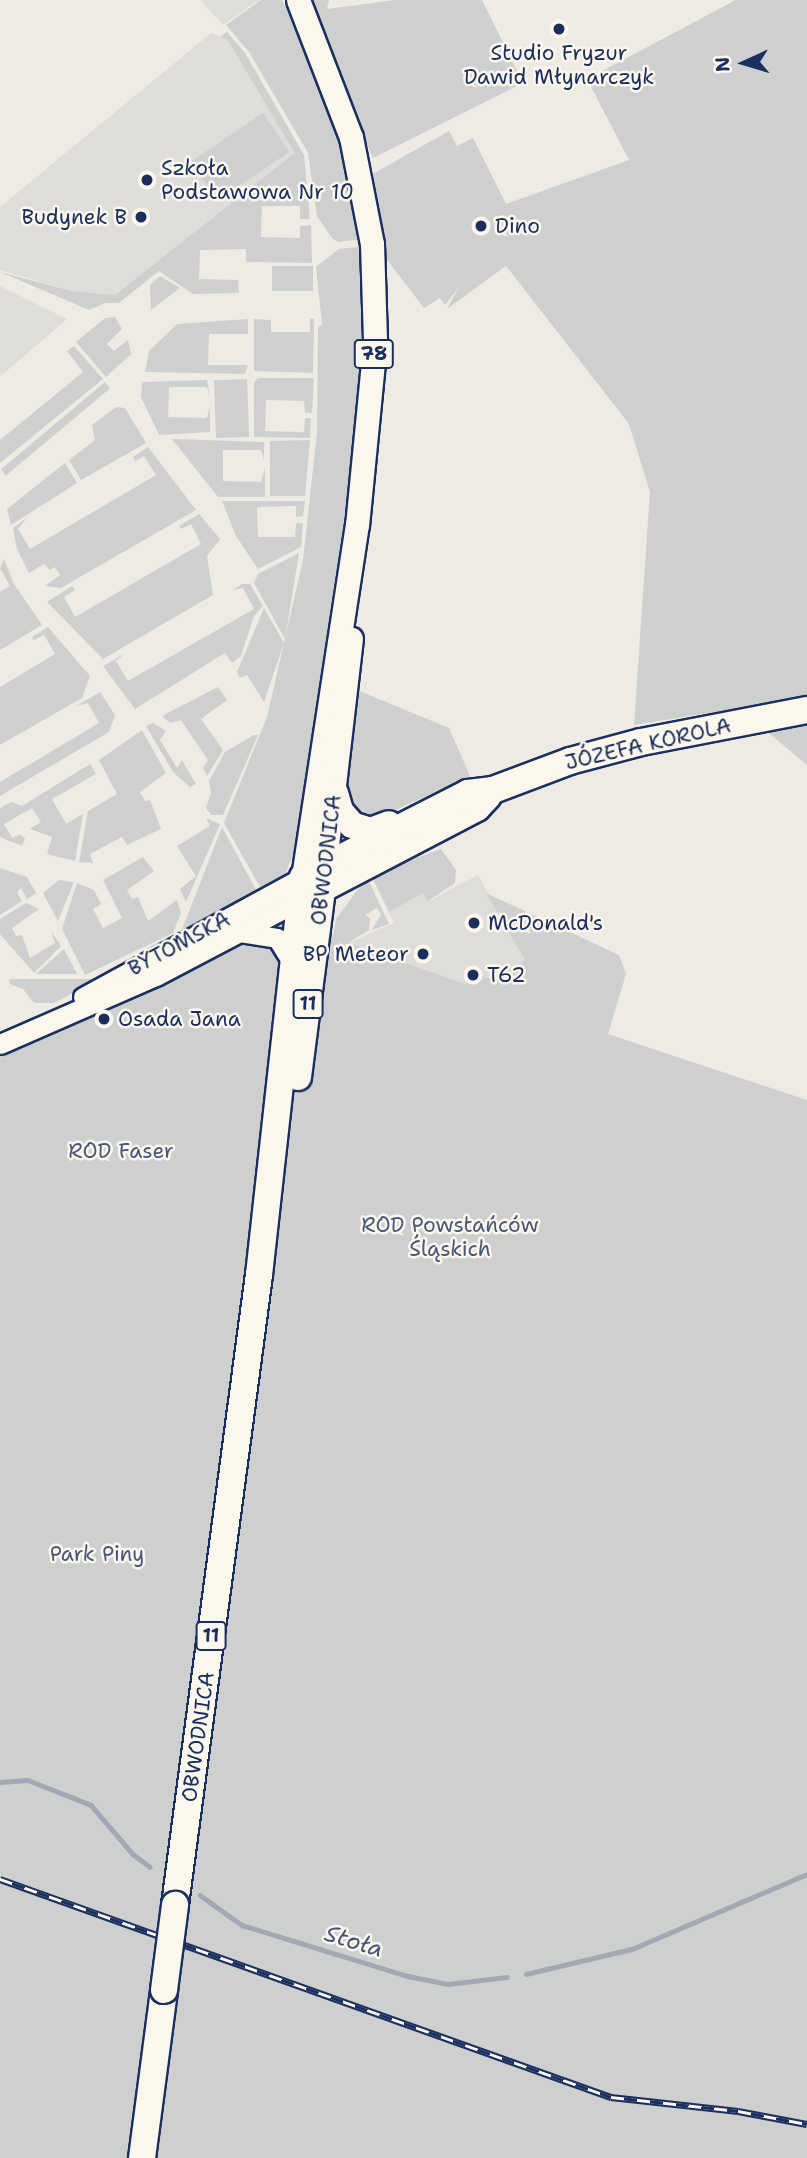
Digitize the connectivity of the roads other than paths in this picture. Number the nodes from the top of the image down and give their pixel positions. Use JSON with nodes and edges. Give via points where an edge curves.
{"nodes":[{"id":1,"x":298,"y":0,"type":"edge"},
{"id":2,"x":357,"y":524,"type":"junction"},
{"id":3,"x":807,"y":710,"type":"edge"},
{"id":4,"x":493,"y":790,"type":"junction"},
{"id":5,"x":335,"y":793,"type":"junction"},
{"id":6,"x":401,"y":825,"type":"junction"},
{"id":7,"x":313,"y":883,"type":"junction"},
{"id":8,"x":240,"y":932,"type":"junction"},
{"id":9,"x":293,"y":964,"type":"junction"},
{"id":10,"x":35,"y":1028,"type":"junction"},
{"id":11,"x":0,"y":1044,"type":"edge"},
{"id":12,"x":259,"y":1275,"type":"junction"},
{"id":13,"x":142,"y":2158,"type":"edge"}],
"edges":[{"from":1,"to":2,"type":"main road","name":"OBWODNICA","number":"78","via":[[351,137],[372,244],[375,342]]},
{"from":2,"to":5,"type":"main road","name":"OBWODNICA","number":"78","via":[[348,677]]},
{"from":2,"to":7,"type":"main road","name":"OBWODNICA","number":"78"},
{"from":3,"to":4,"type":"highway","name":"JÓZEFA KOROLA","via":[[602,752]]},
{"from":4,"to":6,"type":"highway","name":"JÓZEFA KOROLA","via":[[468,793]]},
{"from":4,"to":7,"type":"highway","name":"JÓZEFA KOROLA","via":[[477,808]]},
{"from":5,"to":6,"type":"highway","via":[[345,820],[358,829]]},
{"from":5,"to":7,"type":"main road","name":"OBWODNICA","number":"78"},
{"from":6,"to":7,"type":"highway","name":"JÓZEFA KOROLA"},
{"from":7,"to":8,"type":"street","name":"BYTOMSKA"},
{"from":7,"to":9,"type":"highway","name":"OBWODNICA","number":"11"},
{"from":7,"to":10,"type":"street","name":"BYTOMSKA","via":[[56,1011]]},
{"from":7,"to":12,"type":"highway","name":"OBWODNICA","number":"11","via":[[292,1118]]},
{"from":8,"to":9,"type":"street","via":[[277,938]]},
{"from":8,"to":10,"type":"street","name":"BYTOMSKA","via":[[156,976]]},
{"from":9,"to":12,"type":"highway","name":"OBWODNICA","number":"11"},
{"from":10,"to":11,"type":"street","name":"BYTOMSKA"},
{"from":12,"to":13,"type":"highway","name":"OBWODNICA","number":"11","bridge":true}]}
